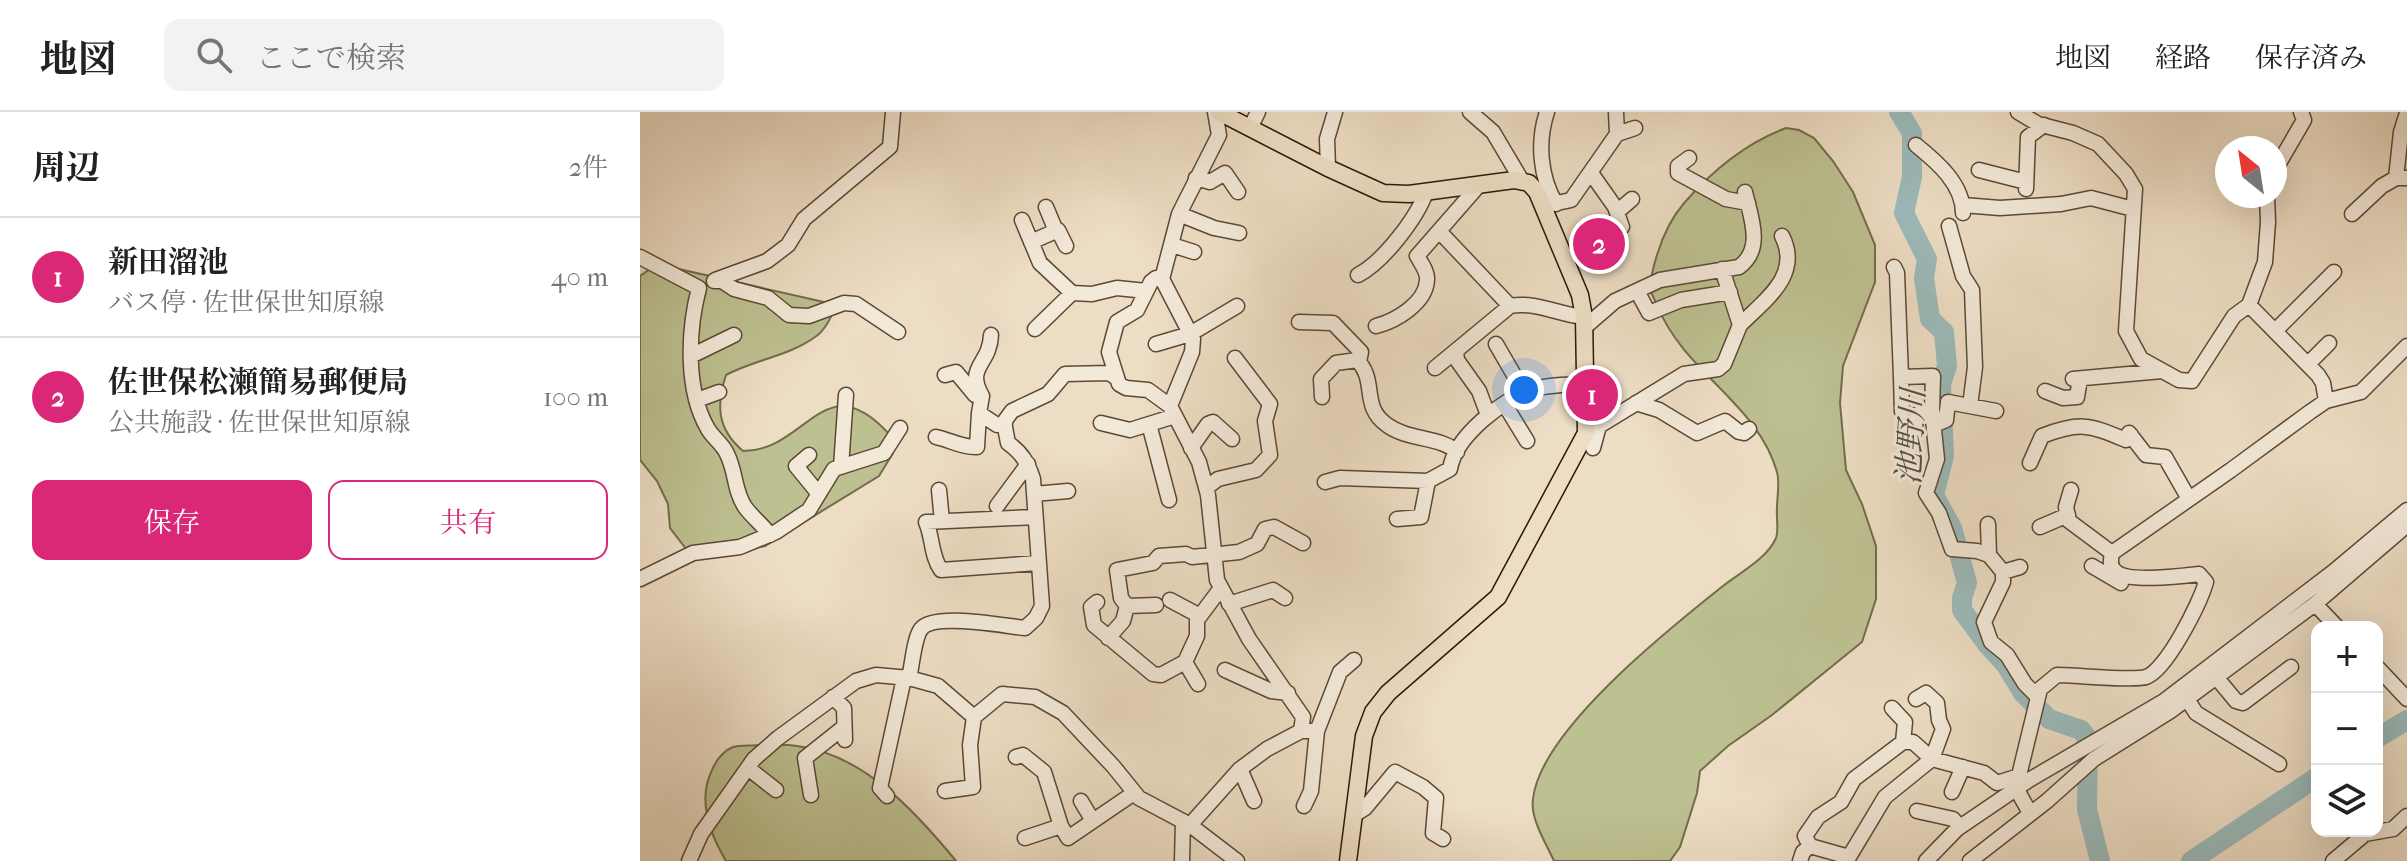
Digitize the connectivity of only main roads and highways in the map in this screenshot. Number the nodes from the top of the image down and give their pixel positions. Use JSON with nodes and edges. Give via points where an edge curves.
{"nodes":[{"id":1,"x":1217,"y":112,"type":"edge"},
{"id":2,"x":1348,"y":861,"type":"edge"}],
"edges":[{"from":1,"to":2,"type":"main road","via":[[1383,193],[1529,183],[1550,205],[1580,295],[1592,428],[1498,597],[1373,712],[1364,736]]}]}
